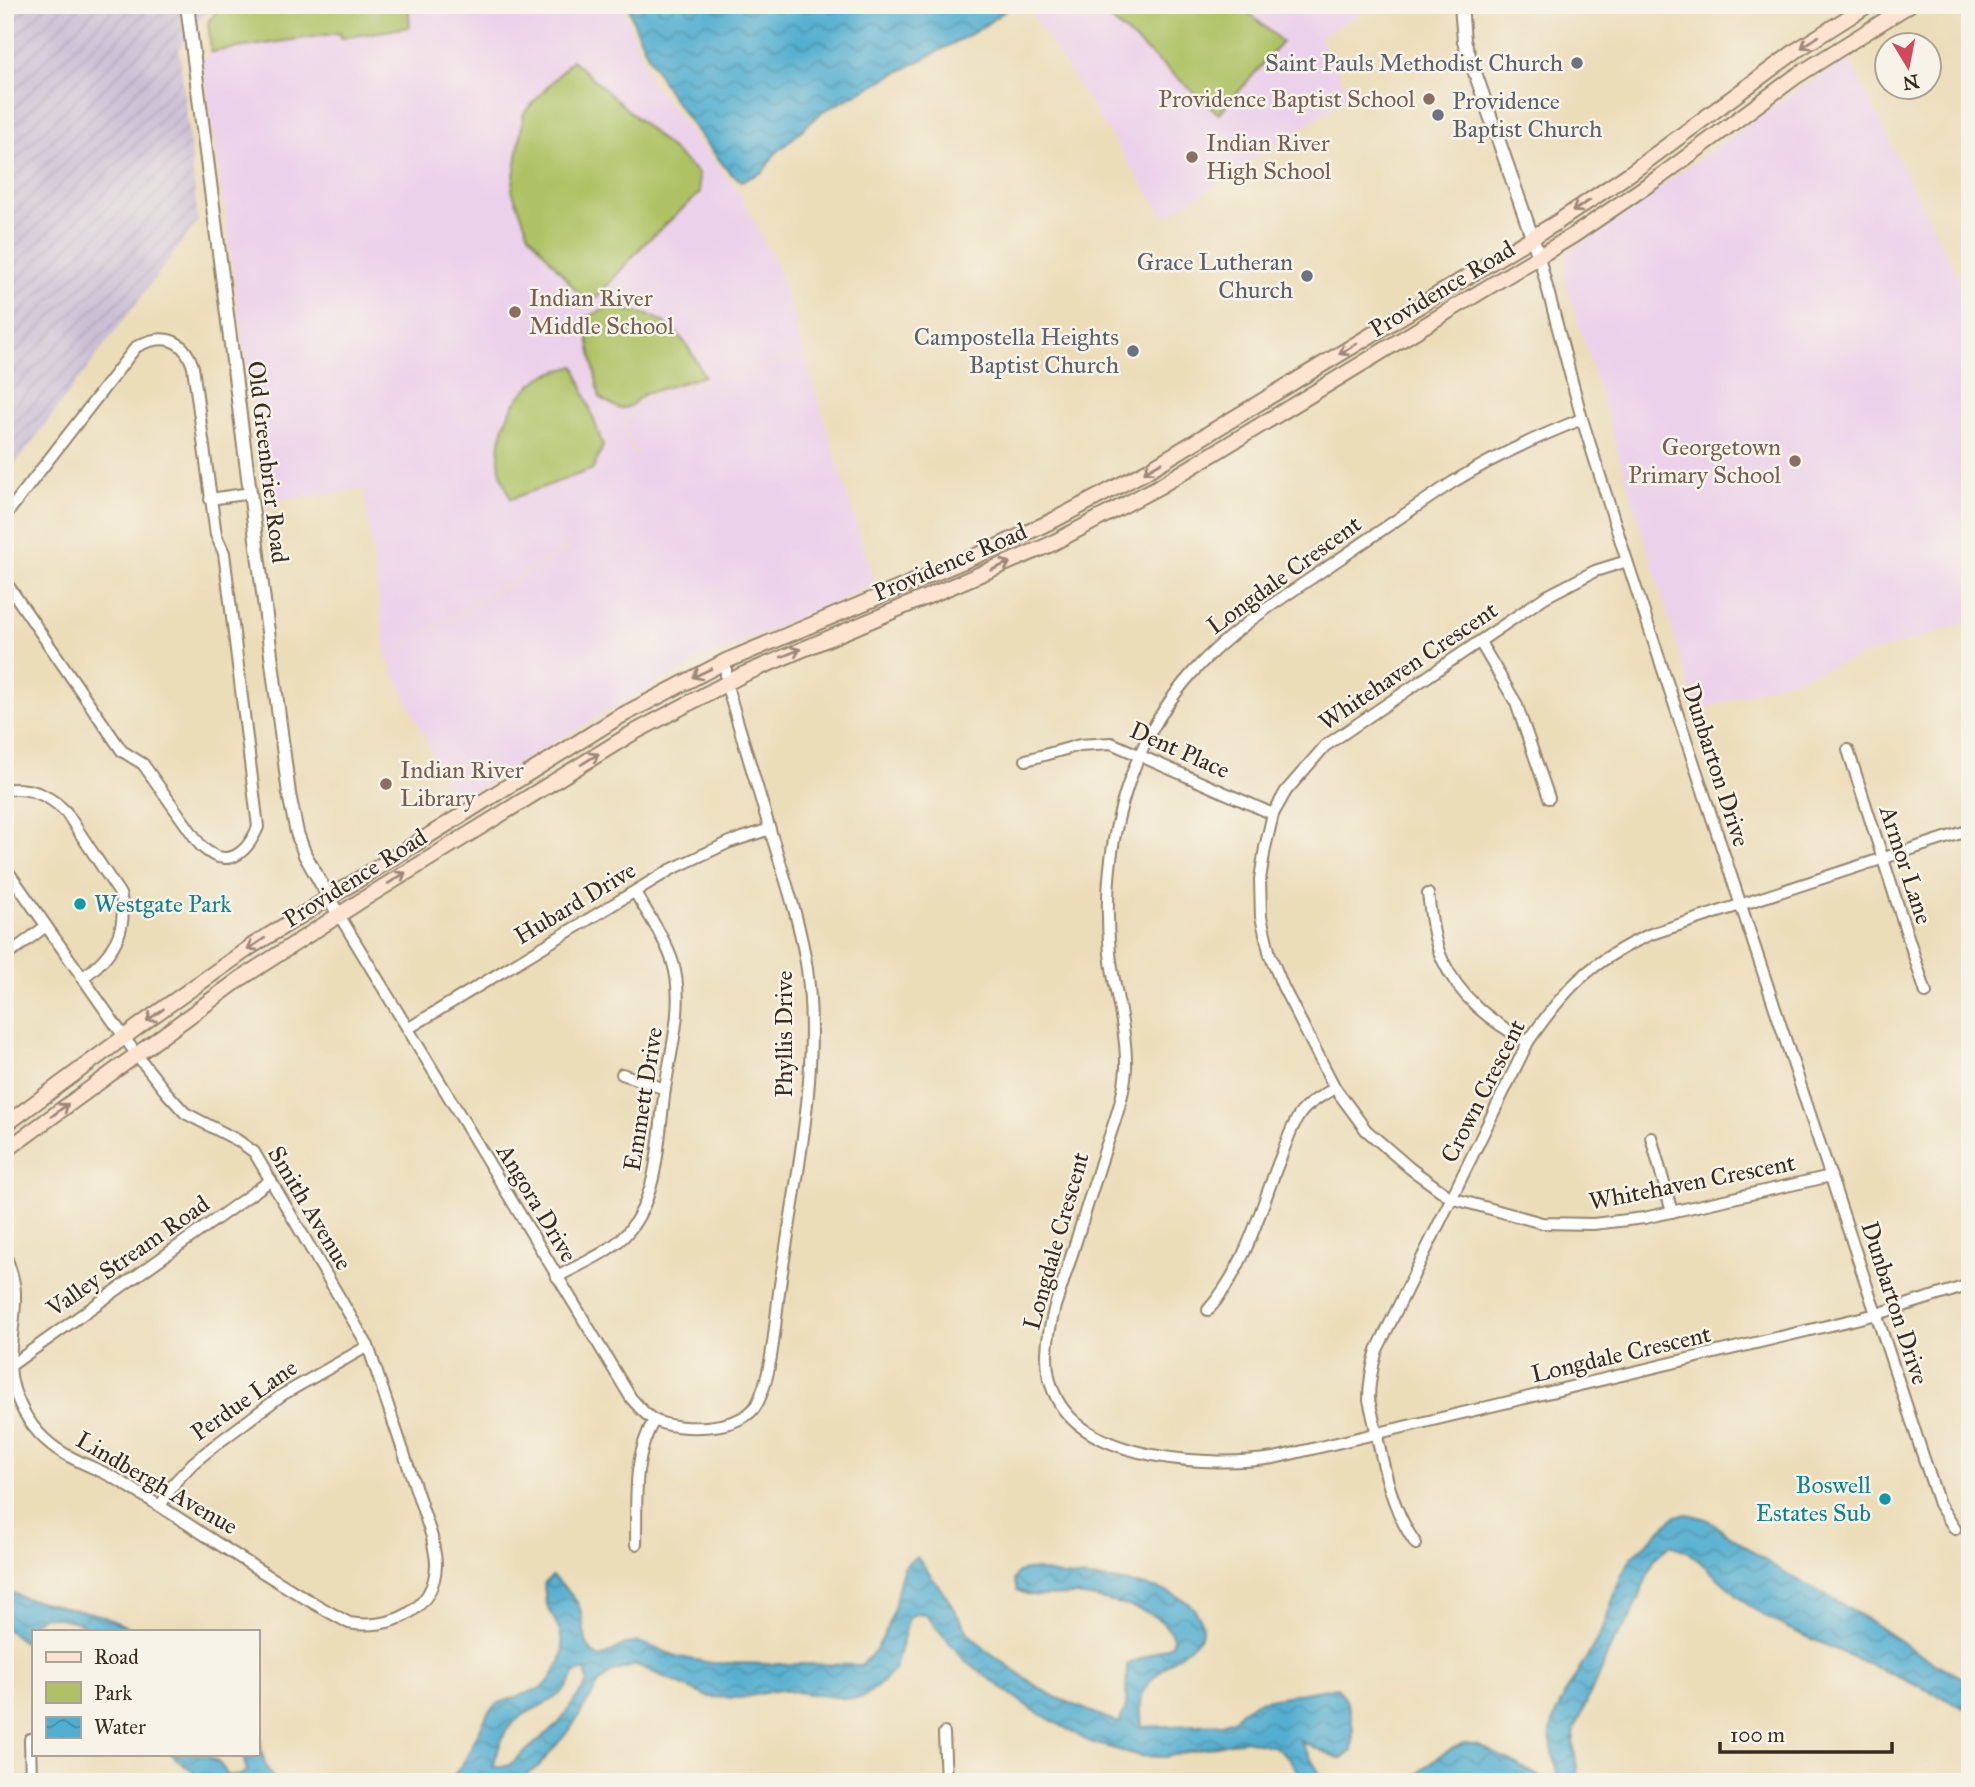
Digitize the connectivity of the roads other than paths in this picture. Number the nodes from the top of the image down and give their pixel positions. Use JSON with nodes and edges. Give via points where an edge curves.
{"nodes":[{"id":1,"x":187,"y":5,"type":"edge"},
{"id":2,"x":1461,"y":5,"type":"edge"},
{"id":3,"x":1868,"y":5,"type":"edge"},
{"id":4,"x":1909,"y":5,"type":"edge"},
{"id":5,"x":1532,"y":237,"type":"junction"},
{"id":6,"x":1539,"y":257,"type":"junction"},
{"id":7,"x":1582,"y":419,"type":"junction"},
{"id":8,"x":251,"y":494,"type":"junction"},
{"id":9,"x":210,"y":499,"type":"junction"},
{"id":10,"x":5,"y":516,"type":"edge"},
{"id":11,"x":1627,"y":561,"type":"junction"},
{"id":12,"x":5,"y":581,"type":"edge"},
{"id":13,"x":1480,"y":642,"type":"junction"},
{"id":14,"x":726,"y":661,"type":"junction"},
{"id":15,"x":726,"y":683,"type":"junction"},
{"id":16,"x":1848,"y":750,"type":"dead end"},
{"id":17,"x":1140,"y":756,"type":"junction"},
{"id":18,"x":1026,"y":760,"type":"dead end"},
{"id":19,"x":5,"y":790,"type":"edge"},
{"id":20,"x":1549,"y":798,"type":"dead end"},
{"id":21,"x":1273,"y":814,"type":"junction"},
{"id":22,"x":770,"y":829,"type":"junction"},
{"id":23,"x":1970,"y":830,"type":"edge"},
{"id":24,"x":1881,"y":858,"type":"junction"},
{"id":25,"x":5,"y":867,"type":"edge"},
{"id":26,"x":635,"y":892,"type":"junction"},
{"id":27,"x":1428,"y":894,"type":"dead end"},
{"id":28,"x":328,"y":897,"type":"junction"},
{"id":29,"x":1739,"y":904,"type":"junction"},
{"id":30,"x":339,"y":915,"type":"junction"},
{"id":31,"x":46,"y":926,"type":"junction"},
{"id":32,"x":5,"y":957,"type":"edge"},
{"id":33,"x":82,"y":978,"type":"junction"},
{"id":34,"x":1926,"y":993,"type":"dead end"},
{"id":35,"x":409,"y":1028,"type":"junction"},
{"id":36,"x":124,"y":1037,"type":"junction"},
{"id":37,"x":1528,"y":1042,"type":"junction"},
{"id":38,"x":136,"y":1054,"type":"junction"},
{"id":39,"x":622,"y":1074,"type":"dead end"},
{"id":40,"x":1335,"y":1088,"type":"junction"},
{"id":41,"x":665,"y":1089,"type":"junction"},
{"id":42,"x":5,"y":1125,"type":"edge"},
{"id":43,"x":1651,"y":1137,"type":"dead end"},
{"id":44,"x":5,"y":1151,"type":"edge"},
{"id":45,"x":1830,"y":1176,"type":"junction"},
{"id":46,"x":271,"y":1180,"type":"junction"},
{"id":47,"x":1451,"y":1198,"type":"junction"},
{"id":48,"x":1672,"y":1212,"type":"junction"},
{"id":49,"x":5,"y":1254,"type":"edge"},
{"id":50,"x":557,"y":1277,"type":"junction"},
{"id":51,"x":1970,"y":1285,"type":"edge"},
{"id":52,"x":1208,"y":1310,"type":"dead end"},
{"id":53,"x":1877,"y":1314,"type":"junction"},
{"id":54,"x":368,"y":1346,"type":"junction"},
{"id":55,"x":10,"y":1366,"type":"junction"},
{"id":56,"x":654,"y":1420,"type":"junction"},
{"id":57,"x":1378,"y":1434,"type":"junction"},
{"id":58,"x":160,"y":1506,"type":"junction"},
{"id":59,"x":1955,"y":1530,"type":"dead end"},
{"id":60,"x":636,"y":1544,"type":"dead end"},
{"id":61,"x":1416,"y":1544,"type":"dead end"},
{"id":62,"x":421,"y":1603,"type":"joint"},
{"id":63,"x":944,"y":1733,"type":"dead end"},
{"id":64,"x":30,"y":1739,"type":"dead end"},
{"id":65,"x":31,"y":1782,"type":"edge"},
{"id":66,"x":946,"y":1782,"type":"edge"}],
"edges":[{"from":1,"to":8,"type":"street","name":"Old Greenbrier Road"},
{"from":2,"to":5,"type":"street","name":"Dunbarton Drive","via":[[1464,41]]},
{"from":3,"to":5,"type":"main road","name":"Providence Road","one_way":true},
{"from":4,"to":6,"type":"main road","name":"Providence Road","via":[[1795,77],[1627,200]]},
{"from":5,"to":6,"type":"street","name":"Dunbarton Drive"},
{"from":5,"to":14,"type":"main road","name":"Providence Road","one_way":true,"via":[[1090,502]]},
{"from":6,"to":7,"type":"street","name":"Dunbarton Drive"},
{"from":15,"to":6,"type":"main road","name":"Providence Road","one_way":true,"via":[[1086,526]]},
{"from":7,"to":11,"type":"street","name":"Dunbarton Drive"},
{"from":7,"to":17,"type":"street","name":"Longdale Crescent","via":[[1518,445],[1453,482],[1230,636],[1167,705]]},
{"from":8,"to":9,"type":"street"},
{"from":8,"to":28,"type":"street","name":"Old Greenbrier Road","via":[[289,794],[305,855]]},
{"from":9,"to":10,"type":"street","via":[[189,356],[179,344],[150,339],[136,346]]},
{"from":9,"to":12,"type":"street","via":[[224,553],[258,827],[251,844],[237,856],[220,858],[201,846],[143,764],[122,751]]},
{"from":11,"to":13,"type":"street","name":"Whitehaven Crescent","via":[[1564,586]]},
{"from":11,"to":29,"type":"street","name":"Dunbarton Drive"},
{"from":13,"to":20,"type":"street","via":[[1516,703]]},
{"from":13,"to":21,"type":"street","name":"Whitehaven Crescent","via":[[1325,746],[1286,791]]},
{"from":14,"to":15,"type":"street","name":"Phyllis Drive"},
{"from":14,"to":28,"type":"main road","name":"Providence Road","one_way":true,"via":[[617,718]]},
{"from":15,"to":22,"type":"street","name":"Phyllis Drive"},
{"from":30,"to":15,"type":"main road","name":"Providence Road","one_way":true,"via":[[619,741]]},
{"from":16,"to":24,"type":"street","name":"Armor Lane"},
{"from":17,"to":18,"type":"street","name":"Dent Place","via":[[1111,743],[1080,745]]},
{"from":17,"to":21,"type":"street","name":"Dent Place"},
{"from":17,"to":57,"type":"street","name":"Longdale Crescent","via":[[1111,852],[1107,901],[1126,1068],[1120,1103],[1047,1336],[1052,1386],[1069,1416],[1093,1434],[1132,1450],[1178,1460],[1242,1463]]},
{"from":19,"to":33,"type":"street","via":[[26,789],[55,801],[120,894],[123,919],[114,946],[106,959]]},
{"from":21,"to":40,"type":"street","name":"Whitehaven Crescent","via":[[1260,879],[1261,917],[1283,987]]},
{"from":22,"to":26,"type":"street","name":"Hubard Drive","via":[[696,855]]},
{"from":22,"to":56,"type":"street","name":"Phyllis Drive","via":[[794,905],[807,969],[810,1079],[773,1340],[762,1392],[751,1413],[735,1422],[701,1427]]},
{"from":23,"to":24,"type":"street","name":"Crown Crescent"},
{"from":24,"to":29,"type":"street","name":"Crown Crescent"},
{"from":24,"to":34,"type":"street","name":"Armor Lane"},
{"from":25,"to":31,"type":"street","name":"Smith Avenue"},
{"from":26,"to":35,"type":"street","name":"Hubard Drive"},
{"from":26,"to":41,"type":"street","name":"Emmett Drive","via":[[673,964],[677,1020]]},
{"from":27,"to":37,"type":"street","via":[[1441,958],[1458,985],[1497,1025]]},
{"from":28,"to":30,"type":"street","name":"Old Greenbrier Road"},
{"from":28,"to":36,"type":"main road","name":"Providence Road","one_way":true},
{"from":29,"to":37,"type":"street","name":"Crown Crescent","via":[[1651,934],[1591,966]]},
{"from":29,"to":45,"type":"street","name":"Dunbarton Drive"},
{"from":30,"to":35,"type":"street","name":"Angora Drive"},
{"from":30,"to":38,"type":"main road","name":"Providence Road"},
{"from":31,"to":32,"type":"street"},
{"from":31,"to":33,"type":"street","name":"Smith Avenue"},
{"from":33,"to":36,"type":"street","name":"Smith Avenue"},
{"from":35,"to":50,"type":"street","name":"Angora Drive"},
{"from":36,"to":38,"type":"street","name":"Smith Avenue"},
{"from":36,"to":42,"type":"main road","name":"Providence Road"},
{"from":37,"to":47,"type":"street","name":"Crown Crescent"},
{"from":44,"to":38,"type":"main road","name":"Providence Road","one_way":true},
{"from":38,"to":46,"type":"street","name":"Smith Avenue","via":[[185,1113],[254,1153]]},
{"from":39,"to":41,"type":"street"},
{"from":40,"to":47,"type":"street","name":"Whitehaven Crescent","via":[[1366,1130]]},
{"from":40,"to":52,"type":"street","via":[[1301,1114],[1236,1272]]},
{"from":41,"to":50,"type":"street","name":"Emmett Drive","via":[[656,1166],[637,1218],[615,1245]]},
{"from":43,"to":48,"type":"street"},
{"from":45,"to":48,"type":"street","name":"Whitehaven Crescent"},
{"from":45,"to":53,"type":"street","name":"Dunbarton Drive"},
{"from":46,"to":54,"type":"street","name":"Smith Avenue"},
{"from":46,"to":55,"type":"street","name":"Valley Stream Road"},
{"from":47,"to":48,"type":"street","name":"Whitehaven Crescent","via":[[1542,1223],[1567,1225]]},
{"from":47,"to":57,"type":"street","name":"Crown Crescent","via":[[1377,1350],[1369,1384]]},
{"from":49,"to":55,"type":"street","name":"Lindbergh Avenue","via":[[15,1294]]},
{"from":50,"to":56,"type":"street","name":"Angora Drive","via":[[621,1385]]},
{"from":51,"to":53,"type":"street","name":"Longdale Crescent"},
{"from":53,"to":57,"type":"street","name":"Longdale Crescent"},
{"from":53,"to":59,"type":"street","name":"Dunbarton Drive","via":[[1939,1504]]},
{"from":54,"to":58,"type":"street","name":"Perdue Lane","via":[[282,1395],[214,1446],[185,1472]]},
{"from":54,"to":62,"type":"street","name":"Smith Avenue","via":[[432,1537],[433,1583]]},
{"from":55,"to":58,"type":"street","name":"Lindbergh Avenue","via":[[14,1391],[37,1432],[56,1449]]},
{"from":56,"to":60,"type":"street","via":[[639,1452]]},
{"from":57,"to":61,"type":"street","name":"Crown Crescent","via":[[1394,1505]]},
{"from":58,"to":62,"type":"street","name":"Lindbergh Avenue","via":[[349,1623],[365,1626],[395,1621]]},
{"from":63,"to":66,"type":"street"},
{"from":64,"to":65,"type":"street"}]}
